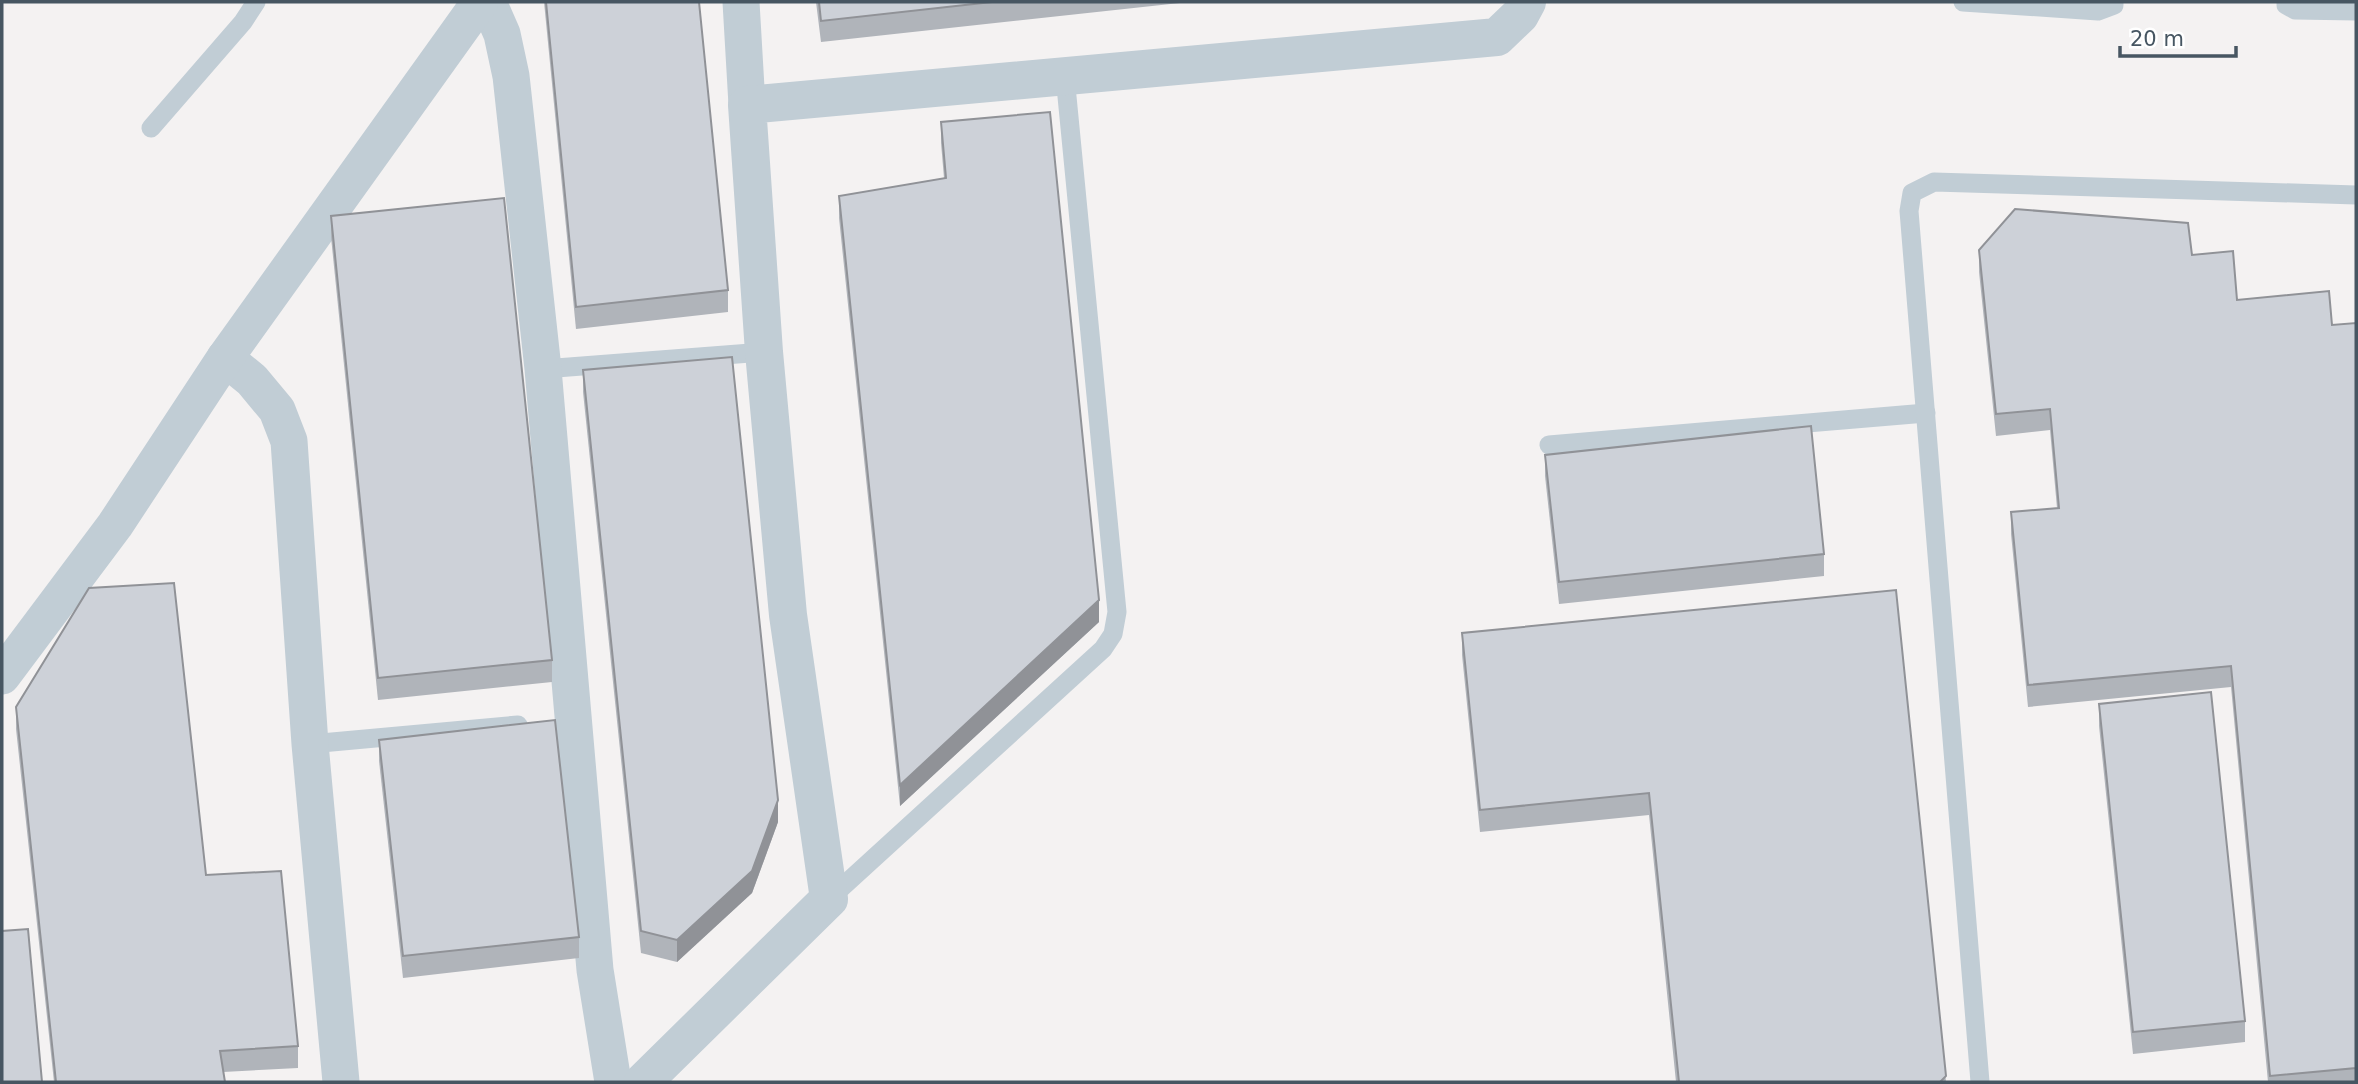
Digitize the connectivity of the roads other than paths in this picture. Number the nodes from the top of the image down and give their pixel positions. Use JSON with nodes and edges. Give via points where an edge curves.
{"nodes":[{"id":1,"x":256,"y":2,"type":"edge"},
{"id":2,"x":480,"y":2,"type":"edge"},
{"id":3,"x":488,"y":2,"type":"edge"},
{"id":4,"x":741,"y":2,"type":"edge"},
{"id":5,"x":1527,"y":2,"type":"edge"},
{"id":6,"x":1962,"y":2,"type":"edge"},
{"id":7,"x":2114,"y":2,"type":"edge"},
{"id":8,"x":2286,"y":2,"type":"edge"},
{"id":9,"x":2356,"y":11,"type":"edge"},
{"id":10,"x":1065,"y":76,"type":"junction"},
{"id":11,"x":747,"y":105,"type":"junction"},
{"id":12,"x":151,"y":128,"type":"dead end"},
{"id":13,"x":2356,"y":195,"type":"edge"},
{"id":14,"x":764,"y":352,"type":"junction"},
{"id":15,"x":225,"y":358,"type":"junction"},
{"id":16,"x":543,"y":369,"type":"junction"},
{"id":17,"x":1926,"y":413,"type":"junction"},
{"id":18,"x":1549,"y":445,"type":"dead end"},
{"id":19,"x":2,"y":676,"type":"edge"},
{"id":20,"x":531,"y":724,"type":"edge"},
{"id":21,"x":310,"y":744,"type":"junction"},
{"id":22,"x":829,"y":899,"type":"junction"},
{"id":23,"x":341,"y":1082,"type":"edge"},
{"id":24,"x":613,"y":1082,"type":"edge"},
{"id":25,"x":643,"y":1082,"type":"edge"},
{"id":26,"x":1980,"y":1082,"type":"edge"}],
"edges":[{"from":1,"to":12,"type":"lane"},
{"from":2,"to":15,"type":"street"},
{"from":3,"to":16,"type":"street","via":[[502,34],[511,76]]},
{"from":4,"to":11,"type":"street"},
{"from":5,"to":10,"type":"street","via":[[1497,37]]},
{"from":6,"to":7,"type":"lane","via":[[2098,11]]},
{"from":8,"to":9,"type":"lane","via":[[2295,10]]},
{"from":10,"to":11,"type":"street"},
{"from":10,"to":22,"type":"lane","via":[[1116,612],[1113,634]]},
{"from":11,"to":14,"type":"street"},
{"from":13,"to":17,"type":"lane","via":[[1934,182],[1912,193],[1909,211]]},
{"from":14,"to":16,"type":"lane"},
{"from":14,"to":22,"type":"street","via":[[788,615]]},
{"from":15,"to":19,"type":"street","via":[[115,524]]},
{"from":15,"to":21,"type":"street","via":[[252,380],[277,410],[289,441]]},
{"from":16,"to":24,"type":"street","via":[[566,721]]},
{"from":17,"to":18,"type":"lane"},
{"from":17,"to":26,"type":"lane"},
{"from":20,"to":21,"type":"lane"},
{"from":21,"to":23,"type":"street"},
{"from":22,"to":25,"type":"street"}]}
